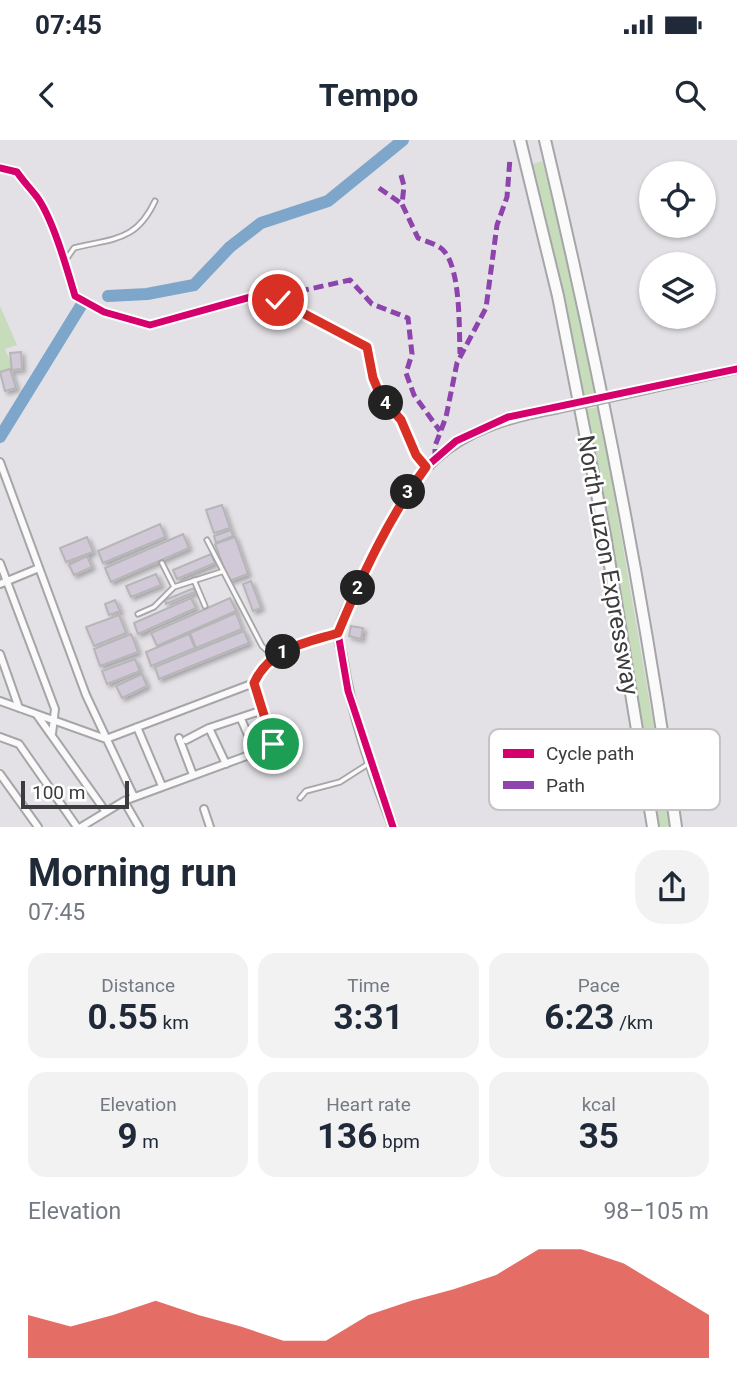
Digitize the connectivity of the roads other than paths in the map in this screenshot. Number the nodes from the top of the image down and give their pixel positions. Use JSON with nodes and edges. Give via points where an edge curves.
{"nodes":[{"id":1,"x":520,"y":140,"type":"edge"},
{"id":2,"x":545,"y":140,"type":"edge"},
{"id":3,"x":0,"y":168,"type":"edge"},
{"id":4,"x":155,"y":201,"type":"dead end"},
{"id":5,"x":65,"y":261,"type":"junction"},
{"id":6,"x":737,"y":369,"type":"edge"},
{"id":7,"x":0,"y":462,"type":"edge"},
{"id":8,"x":426,"y":467,"type":"junction"},
{"id":9,"x":207,"y":540,"type":"dead end"},
{"id":10,"x":0,"y":563,"type":"edge"},
{"id":11,"x":162,"y":563,"type":"dead end"},
{"id":12,"x":39,"y":568,"type":"junction"},
{"id":13,"x":222,"y":571,"type":"junction"},
{"id":14,"x":194,"y":580,"type":"junction"},
{"id":15,"x":4,"y":583,"type":"edge"},
{"id":16,"x":174,"y":587,"type":"junction"},
{"id":17,"x":205,"y":606,"type":"dead end"},
{"id":18,"x":138,"y":614,"type":"dead end"},
{"id":19,"x":338,"y":633,"type":"junction"},
{"id":20,"x":0,"y":654,"type":"edge"},
{"id":21,"x":273,"y":656,"type":"junction"},
{"id":22,"x":254,"y":683,"type":"junction"},
{"id":23,"x":0,"y":701,"type":"edge"},
{"id":24,"x":19,"y":708,"type":"junction"},
{"id":25,"x":263,"y":710,"type":"junction"},
{"id":26,"x":36,"y":713,"type":"junction"},
{"id":27,"x":53,"y":719,"type":"junction"},
{"id":28,"x":240,"y":719,"type":"junction"},
{"id":29,"x":137,"y":727,"type":"junction"},
{"id":30,"x":209,"y":728,"type":"junction"},
{"id":31,"x":637,"y":729,"type":"edge"},
{"id":32,"x":660,"y":729,"type":"edge"},
{"id":33,"x":52,"y":734,"type":"junction"},
{"id":34,"x":0,"y":737,"type":"edge"},
{"id":35,"x":106,"y":739,"type":"junction"},
{"id":36,"x":256,"y":753,"type":"junction"},
{"id":37,"x":370,"y":763,"type":"junction"},
{"id":38,"x":226,"y":764,"type":"junction"},
{"id":39,"x":0,"y":774,"type":"edge"},
{"id":40,"x":193,"y":775,"type":"junction"},
{"id":41,"x":162,"y":786,"type":"junction"},
{"id":42,"x":134,"y":797,"type":"junction"},
{"id":43,"x":300,"y":798,"type":"dead end"},
{"id":44,"x":124,"y":801,"type":"junction"},
{"id":45,"x":204,"y":809,"type":"dead end"},
{"id":46,"x":106,"y":812,"type":"junction"},
{"id":47,"x":38,"y":827,"type":"edge"},
{"id":48,"x":79,"y":827,"type":"edge"},
{"id":49,"x":139,"y":827,"type":"edge"},
{"id":50,"x":210,"y":827,"type":"edge"},
{"id":51,"x":393,"y":827,"type":"edge"}],
"edges":[{"from":1,"to":31,"type":"highway","name":"North Luzon Expressway","via":[[558,296]]},
{"from":2,"to":32,"type":"highway","name":"North Luzon Expressway","via":[[628,530]]},
{"from":3,"to":5,"type":"street","via":[[17,172],[23,185],[38,198]]},
{"from":4,"to":5,"type":"lane","via":[[144,223],[130,235],[74,248]]},
{"from":5,"to":8,"type":"street","via":[[75,296],[104,312],[150,325],[265,293],[367,347],[381,397],[401,420]]},
{"from":6,"to":8,"type":"street","bridge":true,"via":[[498,422],[456,441]]},
{"from":7,"to":12,"type":"street"},
{"from":8,"to":19,"type":"street","via":[[378,544]]},
{"from":9,"to":13,"type":"lane"},
{"from":10,"to":15,"type":"street"},
{"from":11,"to":16,"type":"lane"},
{"from":12,"to":15,"type":"street"},
{"from":12,"to":35,"type":"street"},
{"from":13,"to":14,"type":"lane"},
{"from":13,"to":21,"type":"lane","via":[[262,646]]},
{"from":14,"to":16,"type":"lane"},
{"from":14,"to":17,"type":"lane"},
{"from":15,"to":27,"type":"street","via":[[55,709]]},
{"from":16,"to":18,"type":"lane","via":[[154,607]]},
{"from":19,"to":21,"type":"street"},
{"from":19,"to":37,"type":"street","via":[[348,691]]},
{"from":20,"to":24,"type":"street"},
{"from":21,"to":22,"type":"street"},
{"from":22,"to":25,"type":"street"},
{"from":22,"to":29,"type":"street"},
{"from":23,"to":24,"type":"street"},
{"from":24,"to":26,"type":"street"},
{"from":25,"to":28,"type":"street"},
{"from":25,"to":36,"type":"street","via":[[273,744]]},
{"from":26,"to":27,"type":"street"},
{"from":26,"to":33,"type":"street"},
{"from":27,"to":33,"type":"street"},
{"from":27,"to":35,"type":"street"},
{"from":28,"to":30,"type":"street"},
{"from":28,"to":36,"type":"street"},
{"from":29,"to":35,"type":"street"},
{"from":29,"to":41,"type":"street"},
{"from":30,"to":38,"type":"street"},
{"from":30,"to":40,"type":"street","via":[[183,739]]},
{"from":33,"to":46,"type":"street"},
{"from":34,"to":48,"type":"street","via":[[19,744]]},
{"from":35,"to":42,"type":"street"},
{"from":36,"to":38,"type":"street"},
{"from":37,"to":43,"type":"lane","via":[[340,782],[306,791]]},
{"from":37,"to":51,"type":"street"},
{"from":38,"to":40,"type":"street"},
{"from":39,"to":47,"type":"street"},
{"from":40,"to":41,"type":"street"},
{"from":41,"to":42,"type":"street"},
{"from":42,"to":44,"type":"street"},
{"from":44,"to":46,"type":"street"},
{"from":44,"to":49,"type":"street"},
{"from":45,"to":50,"type":"street"},
{"from":46,"to":48,"type":"street"}]}
